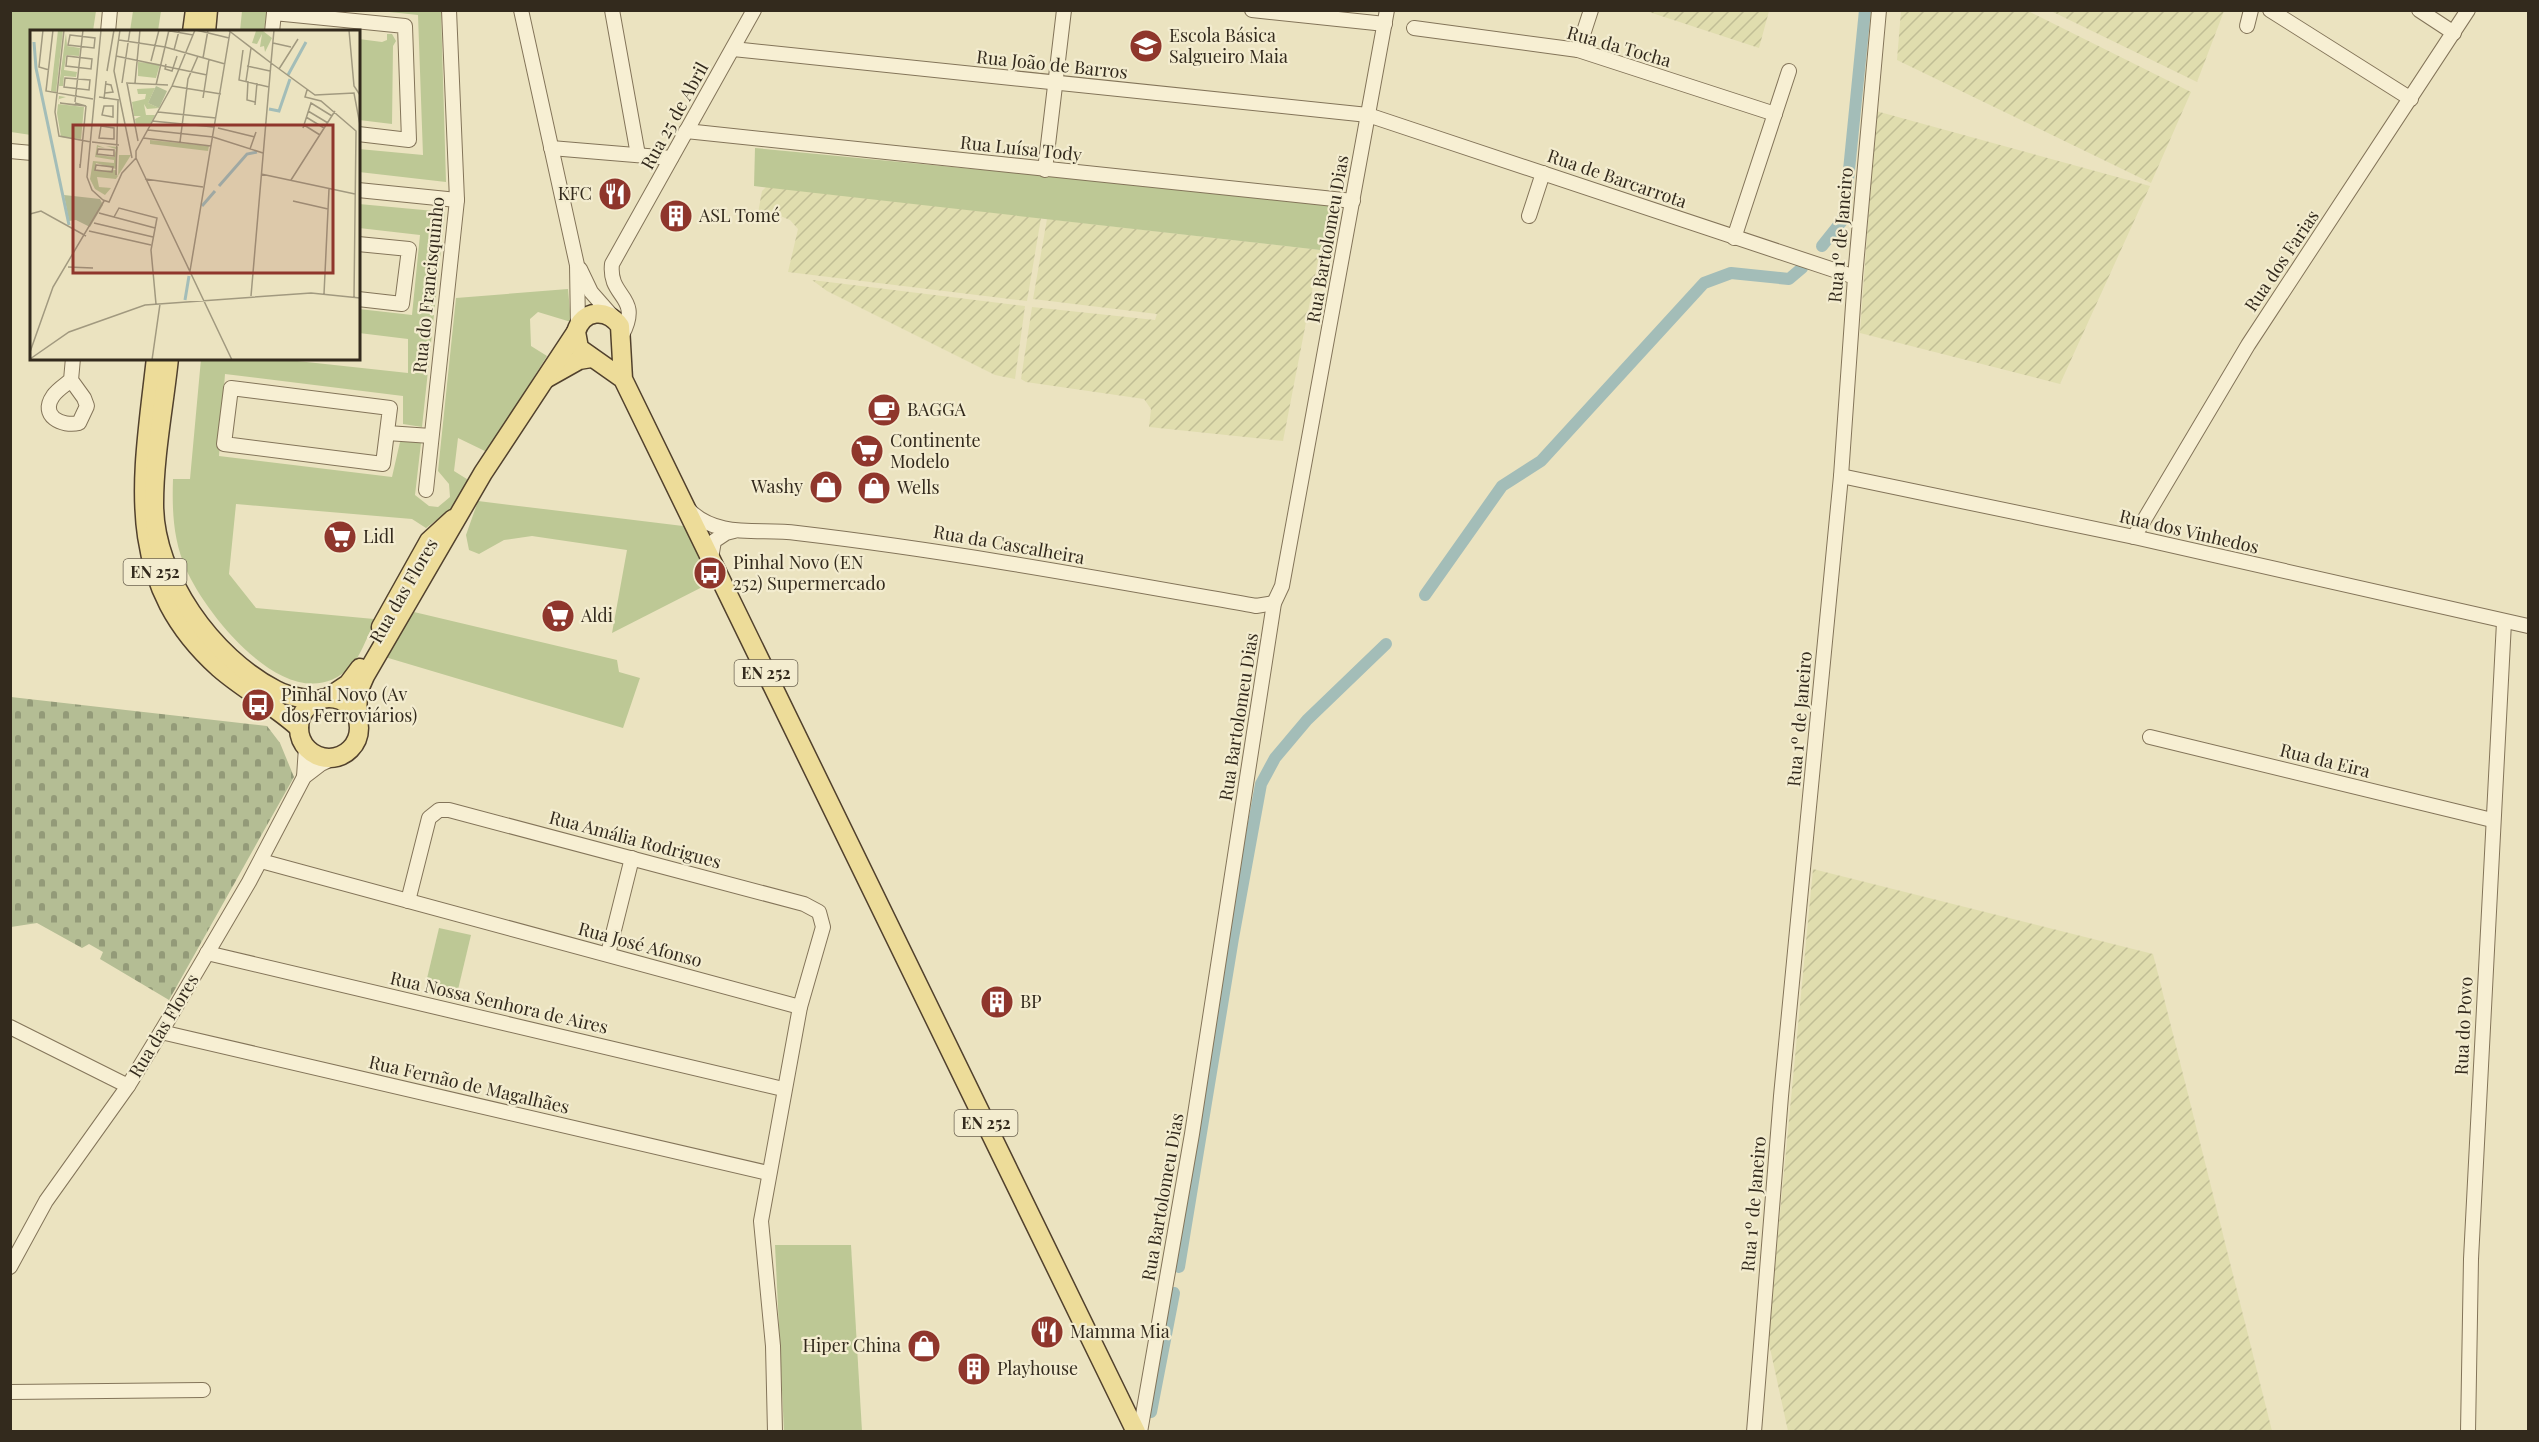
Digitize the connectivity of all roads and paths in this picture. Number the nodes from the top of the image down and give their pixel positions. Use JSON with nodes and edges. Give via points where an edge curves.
{"nodes":[{"id":1,"x":110,"y":10,"type":"edge"},
{"id":2,"x":195,"y":10,"type":"edge"},
{"id":3,"x":208,"y":10,"type":"edge"},
{"id":4,"x":449,"y":10,"type":"edge"},
{"id":5,"x":521,"y":10,"type":"edge"},
{"id":6,"x":612,"y":10,"type":"edge"},
{"id":7,"x":754,"y":10,"type":"edge"},
{"id":8,"x":1064,"y":10,"type":"edge"},
{"id":9,"x":1252,"y":10,"type":"edge"},
{"id":10,"x":1591,"y":10,"type":"edge"},
{"id":11,"x":1879,"y":10,"type":"edge"},
{"id":12,"x":2252,"y":10,"type":"edge"},
{"id":13,"x":2270,"y":10,"type":"edge"},
{"id":14,"x":2419,"y":10,"type":"edge"},
{"id":15,"x":2468,"y":10,"type":"edge"},
{"id":16,"x":1386,"y":17,"type":"edge"},
{"id":17,"x":2247,"y":26,"type":"dead end"},
{"id":18,"x":1414,"y":28,"type":"dead end"},
{"id":19,"x":108,"y":30,"type":"edge"},
{"id":20,"x":192,"y":30,"type":"edge"},
{"id":21,"x":206,"y":30,"type":"edge"},
{"id":22,"x":272,"y":30,"type":"edge"},
{"id":23,"x":2454,"y":33,"type":"junction"},
{"id":24,"x":733,"y":49,"type":"junction"},
{"id":25,"x":1578,"y":50,"type":"junction"},
{"id":26,"x":1789,"y":71,"type":"dead end"},
{"id":27,"x":1056,"y":84,"type":"junction"},
{"id":28,"x":2411,"y":99,"type":"junction"},
{"id":29,"x":1775,"y":114,"type":"junction"},
{"id":30,"x":1368,"y":115,"type":"junction"},
{"id":31,"x":686,"y":131,"type":"junction"},
{"id":32,"x":360,"y":134,"type":"edge"},
{"id":33,"x":551,"y":148,"type":"junction"},
{"id":34,"x":10,"y":151,"type":"edge"},
{"id":35,"x":30,"y":153,"type":"edge"},
{"id":36,"x":638,"y":155,"type":"junction"},
{"id":37,"x":671,"y":158,"type":"junction"},
{"id":38,"x":1045,"y":170,"type":"junction"},
{"id":39,"x":1543,"y":173,"type":"junction"},
{"id":40,"x":360,"y":190,"type":"edge"},
{"id":41,"x":457,"y":200,"type":"junction"},
{"id":42,"x":1353,"y":201,"type":"junction"},
{"id":43,"x":1529,"y":216,"type":"dead end"},
{"id":44,"x":1734,"y":238,"type":"junction"},
{"id":45,"x":360,"y":244,"type":"edge"},
{"id":46,"x":577,"y":265,"type":"junction"},
{"id":47,"x":1855,"y":277,"type":"junction"},
{"id":48,"x":360,"y":299,"type":"edge"},
{"id":49,"x":577,"y":328,"type":"junction"},
{"id":50,"x":619,"y":333,"type":"junction"},
{"id":51,"x":593,"y":358,"type":"junction"},
{"id":52,"x":73,"y":360,"type":"edge"},
{"id":53,"x":156,"y":360,"type":"edge"},
{"id":54,"x":169,"y":360,"type":"edge"},
{"id":55,"x":623,"y":379,"type":"junction"},
{"id":56,"x":71,"y":380,"type":"dead end"},
{"id":57,"x":546,"y":380,"type":"junction"},
{"id":58,"x":387,"y":433,"type":"junction"},
{"id":59,"x":431,"y":436,"type":"junction"},
{"id":60,"x":1841,"y":477,"type":"junction"},
{"id":61,"x":426,"y":490,"type":"dead end"},
{"id":62,"x":686,"y":507,"type":"junction"},
{"id":63,"x":461,"y":511,"type":"junction"},
{"id":64,"x":736,"y":531,"type":"junction"},
{"id":65,"x":2134,"y":537,"type":"junction"},
{"id":66,"x":711,"y":558,"type":"junction"},
{"id":67,"x":1274,"y":603,"type":"junction"},
{"id":68,"x":2504,"y":622,"type":"junction"},
{"id":69,"x":2529,"y":626,"type":"edge"},
{"id":70,"x":321,"y":700,"type":"junction"},
{"id":71,"x":357,"y":717,"type":"junction"},
{"id":72,"x":299,"y":728,"type":"junction"},
{"id":73,"x":2150,"y":737,"type":"dead end"},
{"id":74,"x":306,"y":747,"type":"junction"},
{"id":75,"x":336,"y":757,"type":"junction"},
{"id":76,"x":304,"y":777,"type":"junction"},
{"id":77,"x":2492,"y":820,"type":"junction"},
{"id":78,"x":632,"y":858,"type":"junction"},
{"id":79,"x":261,"y":861,"type":"junction"},
{"id":80,"x":408,"y":901,"type":"junction"},
{"id":81,"x":207,"y":953,"type":"junction"},
{"id":82,"x":608,"y":954,"type":"junction"},
{"id":83,"x":800,"y":1007,"type":"junction"},
{"id":84,"x":10,"y":1027,"type":"edge"},
{"id":85,"x":161,"y":1032,"type":"junction"},
{"id":86,"x":128,"y":1086,"type":"junction"},
{"id":87,"x":783,"y":1089,"type":"junction"},
{"id":88,"x":768,"y":1173,"type":"junction"},
{"id":89,"x":10,"y":1267,"type":"edge"},
{"id":90,"x":203,"y":1390,"type":"dead end"},
{"id":91,"x":10,"y":1392,"type":"edge"},
{"id":92,"x":775,"y":1431,"type":"edge"},
{"id":93,"x":1138,"y":1431,"type":"edge"},
{"id":94,"x":1754,"y":1431,"type":"edge"},
{"id":95,"x":2468,"y":1431,"type":"edge"}],
"edges":[{"from":1,"to":19,"type":"street"},
{"from":2,"to":20,"type":"main road"},
{"from":3,"to":21,"type":"main road"},
{"from":4,"to":41,"type":"street","name":"Rua do Francisquinho"},
{"from":5,"to":33,"type":"street","number":"EN 252"},
{"from":6,"to":36,"type":"street"},
{"from":7,"to":24,"type":"street","name":"Rua 25 de Abril"},
{"from":8,"to":27,"type":"street"},
{"from":9,"to":16,"type":"street"},
{"from":10,"to":25,"type":"street"},
{"from":11,"to":47,"type":"street","name":"Rua 1º de Janeiro"},
{"from":12,"to":17,"type":"street"},
{"from":13,"to":28,"type":"street"},
{"from":14,"to":23,"type":"street"},
{"from":15,"to":23,"type":"street","name":"Rua dos Farias"},
{"from":16,"to":30,"type":"street","name":"Rua Bartolomeu Dias"},
{"from":18,"to":25,"type":"street","name":"Rua da Tocha"},
{"from":22,"to":32,"type":"street","via":[[274,13],[405,26],[409,140]]},
{"from":23,"to":28,"type":"street","name":"Rua dos Farias"},
{"from":24,"to":27,"type":"street","name":"Rua João de Barros"},
{"from":24,"to":31,"type":"street","name":"Rua 25 de Abril"},
{"from":25,"to":29,"type":"street","name":"Rua da Tocha"},
{"from":26,"to":29,"type":"street"},
{"from":27,"to":30,"type":"street","name":"Rua João de Barros"},
{"from":27,"to":38,"type":"street"},
{"from":28,"to":65,"type":"street","name":"Rua dos Farias","via":[[2248,345]]},
{"from":29,"to":44,"type":"street"},
{"from":30,"to":39,"type":"street","name":"Rua de Barcarrota"},
{"from":30,"to":42,"type":"street","name":"Rua Bartolomeu Dias"},
{"from":31,"to":37,"type":"street","name":"Rua 25 de Abril"},
{"from":31,"to":38,"type":"street","name":"Rua Luísa Tody"},
{"from":33,"to":36,"type":"street"},
{"from":33,"to":46,"type":"street","number":"EN 252"},
{"from":34,"to":35,"type":"street"},
{"from":36,"to":37,"type":"street"},
{"from":37,"to":50,"type":"street","name":"Rua 25 de Abril","via":[[612,264],[614,283],[630,309],[631,319]]},
{"from":38,"to":42,"type":"street","name":"Rua Luísa Tody"},
{"from":39,"to":43,"type":"street"},
{"from":39,"to":44,"type":"street","name":"Rua de Barcarrota"},
{"from":40,"to":41,"type":"street"},
{"from":41,"to":59,"type":"street","name":"Rua do Francisquinho"},
{"from":42,"to":67,"type":"street","name":"Rua Bartolomeu Dias","via":[[1282,586]]},
{"from":44,"to":47,"type":"street","name":"Rua de Barcarrota"},
{"from":45,"to":48,"type":"street","via":[[409,249],[402,304]]},
{"from":46,"to":49,"type":"street","number":"EN 252"},
{"from":46,"to":50,"type":"street","number":"EN 252"},
{"from":47,"to":60,"type":"street","name":"Rua 1º de Janeiro"},
{"from":49,"to":50,"type":"main road","via":[[595,313],[609,315]]},
{"from":49,"to":51,"type":"main road","number":"EN 252","via":[[579,348]]},
{"from":49,"to":57,"type":"main road","name":"Rua das Flores","via":[[552,364]]},
{"from":50,"to":51,"type":"main road","via":[[615,352],[606,358]]},
{"from":50,"to":55,"type":"main road","number":"EN 252"},
{"from":51,"to":55,"type":"main road","number":"EN 252"},
{"from":51,"to":57,"type":"main road","via":[[569,365]]},
{"from":52,"to":56,"type":"street"},
{"from":53,"to":72,"type":"main road","number":"EN 252","via":[[143,504],[146,545],[161,590],[189,637],[204,653]]},
{"from":54,"to":70,"type":"main road","number":"EN 252","via":[[154,504],[159,542],[175,584],[192,614],[230,657],[276,690]]},
{"from":55,"to":62,"type":"main road","number":"EN 252"},
{"from":57,"to":63,"type":"main road","name":"Rua das Flores"},
{"from":58,"to":58,"type":"street","via":[[390,408],[231,388],[224,444],[383,464]]},
{"from":58,"to":59,"type":"street"},
{"from":59,"to":61,"type":"street","name":"Rua do Francisquinho"},
{"from":60,"to":65,"type":"street","name":"Rua dos Vinhedos"},
{"from":60,"to":94,"type":"street","name":"Rua 1º de Janeiro","via":[[1781,1096]]},
{"from":62,"to":64,"type":"street","name":"Rua da Cascalheira","via":[[705,524]]},
{"from":62,"to":66,"type":"main road","number":"EN 252"},
{"from":63,"to":70,"type":"main road","name":"Rua das Flores","via":[[424,548],[354,678]]},
{"from":63,"to":71,"type":"main road","name":"Rua das Flores","via":[[360,685]]},
{"from":64,"to":66,"type":"street","via":[[714,541]]},
{"from":64,"to":67,"type":"street","name":"Rua da Cascalheira","via":[[787,531],[926,548],[1256,606]]},
{"from":65,"to":68,"type":"street","name":"Rua dos Vinhedos"},
{"from":66,"to":93,"type":"main road","number":"EN 252"},
{"from":67,"to":93,"type":"street","name":"Rua Bartolomeu Dias","via":[[1192,1134]]},
{"from":68,"to":69,"type":"street","name":"Rua dos Vinhedos"},
{"from":68,"to":77,"type":"street","name":"Rua do Povo"},
{"from":70,"to":71,"type":"main road","number":"EN 252","via":[[348,704]]},
{"from":70,"to":72,"type":"main road","via":[[304,712]]},
{"from":71,"to":75,"type":"main road","via":[[356,742]]},
{"from":72,"to":74,"type":"main road","number":"EN 252"},
{"from":73,"to":77,"type":"street","name":"Rua da Eira"},
{"from":74,"to":75,"type":"main road","via":[[319,756]]},
{"from":74,"to":76,"type":"street"},
{"from":75,"to":76,"type":"street"},
{"from":76,"to":79,"type":"street","name":"Rua das Flores"},
{"from":77,"to":95,"type":"street","name":"Rua do Povo","via":[[2470,1259]]},
{"from":78,"to":80,"type":"street","name":"Rua Amália Rodrigues","via":[[439,810],[429,818]]},
{"from":78,"to":82,"type":"street"},
{"from":78,"to":83,"type":"street","name":"Rua Amália Rodrigues","via":[[804,904],[819,912],[823,927]]},
{"from":79,"to":80,"type":"street","name":"Rua José Afonso"},
{"from":79,"to":81,"type":"street","name":"Rua das Flores"},
{"from":80,"to":82,"type":"street","name":"Rua José Afonso"},
{"from":81,"to":85,"type":"street","name":"Rua das Flores"},
{"from":81,"to":87,"type":"street","name":"Rua Nossa Senhora de Aires"},
{"from":82,"to":83,"type":"street","name":"Rua José Afonso"},
{"from":83,"to":87,"type":"street"},
{"from":84,"to":86,"type":"street"},
{"from":85,"to":86,"type":"street","name":"Rua das Flores"},
{"from":85,"to":88,"type":"street","name":"Rua Fernão de Magalhães"},
{"from":86,"to":89,"type":"street","name":"Rua das Flores","via":[[46,1201]]},
{"from":87,"to":88,"type":"street"},
{"from":88,"to":92,"type":"street","via":[[760,1221],[773,1346]]},
{"from":90,"to":91,"type":"street"}]}
